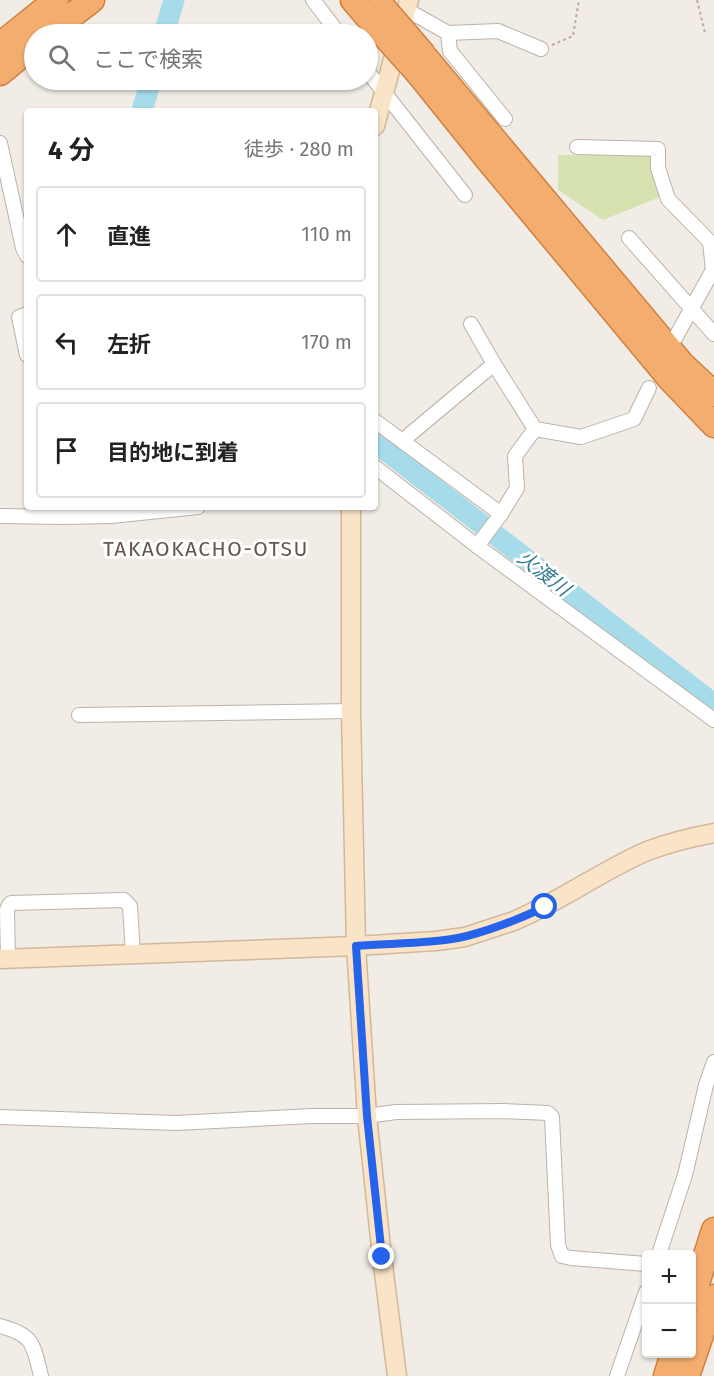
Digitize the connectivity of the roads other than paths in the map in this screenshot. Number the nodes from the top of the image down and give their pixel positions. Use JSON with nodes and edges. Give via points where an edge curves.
{"nodes":[{"id":1,"x":56,"y":0,"type":"edge"},
{"id":2,"x":92,"y":0,"type":"edge"},
{"id":3,"x":313,"y":0,"type":"edge"},
{"id":4,"x":353,"y":0,"type":"edge"},
{"id":5,"x":408,"y":5,"type":"edge"},
{"id":6,"x":377,"y":8,"type":"edge"},
{"id":7,"x":26,"y":24,"type":"edge"},
{"id":8,"x":61,"y":24,"type":"edge"},
{"id":9,"x":331,"y":24,"type":"edge"},
{"id":10,"x":24,"y":26,"type":"edge"},
{"id":11,"x":448,"y":33,"type":"junction"},
{"id":12,"x":0,"y":45,"type":"edge"},
{"id":13,"x":542,"y":49,"type":"road end"},
{"id":14,"x":24,"y":53,"type":"edge"},
{"id":15,"x":421,"y":64,"type":"junction"},
{"id":16,"x":0,"y":73,"type":"edge"},
{"id":17,"x":378,"y":85,"type":"edge"},
{"id":18,"x":384,"y":93,"type":"junction"},
{"id":19,"x":378,"y":115,"type":"edge"},
{"id":20,"x":505,"y":119,"type":"dead end"},
{"id":21,"x":0,"y":143,"type":"edge"},
{"id":22,"x":577,"y":147,"type":"dead end"},
{"id":23,"x":465,"y":195,"type":"dead end"},
{"id":24,"x":6,"y":198,"type":"edge"},
{"id":25,"x":629,"y":238,"type":"dead end"},
{"id":26,"x":24,"y":250,"type":"edge"},
{"id":27,"x":692,"y":308,"type":"junction"},
{"id":28,"x":24,"y":315,"type":"edge"},
{"id":29,"x":471,"y":324,"type":"dead end"},
{"id":30,"x":714,"y":334,"type":"edge"},
{"id":31,"x":674,"y":340,"type":"dead end"},
{"id":32,"x":24,"y":341,"type":"edge"},
{"id":33,"x":494,"y":364,"type":"junction"},
{"id":34,"x":649,"y":388,"type":"dead end"},
{"id":35,"x":714,"y":394,"type":"edge"},
{"id":36,"x":378,"y":423,"type":"edge"},
{"id":37,"x":714,"y":425,"type":"edge"},
{"id":38,"x":535,"y":429,"type":"junction"},
{"id":39,"x":402,"y":441,"type":"junction"},
{"id":40,"x":378,"y":469,"type":"edge"},
{"id":41,"x":169,"y":510,"type":"edge"},
{"id":42,"x":351,"y":510,"type":"edge"},
{"id":43,"x":0,"y":516,"type":"edge"},
{"id":44,"x":498,"y":517,"type":"junction"},
{"id":45,"x":480,"y":543,"type":"junction"},
{"id":46,"x":351,"y":711,"type":"junction"},
{"id":47,"x":79,"y":715,"type":"dead end"},
{"id":48,"x":714,"y":720,"type":"edge"},
{"id":49,"x":714,"y":833,"type":"edge"},
{"id":50,"x":356,"y":946,"type":"junction"},
{"id":51,"x":133,"y":954,"type":"junction"},
{"id":52,"x":4,"y":959,"type":"edge"},
{"id":53,"x":714,"y":1062,"type":"edge"},
{"id":54,"x":367,"y":1116,"type":"junction"},
{"id":55,"x":0,"y":1117,"type":"edge"},
{"id":56,"x":714,"y":1230,"type":"edge"},
{"id":57,"x":659,"y":1250,"type":"edge"},
{"id":58,"x":642,"y":1264,"type":"edge"},
{"id":59,"x":696,"y":1286,"type":"edge"},
{"id":60,"x":714,"y":1297,"type":"edge"},
{"id":61,"x":642,"y":1319,"type":"edge"},
{"id":62,"x":0,"y":1326,"type":"edge"},
{"id":63,"x":671,"y":1358,"type":"edge"},
{"id":64,"x":41,"y":1376,"type":"edge"},
{"id":65,"x":397,"y":1376,"type":"edge"},
{"id":66,"x":617,"y":1376,"type":"edge"},
{"id":67,"x":666,"y":1376,"type":"edge"},
{"id":68,"x":687,"y":1376,"type":"edge"}],
"edges":[{"from":1,"to":7,"type":"highway"},
{"from":2,"to":8,"type":"highway"},
{"from":3,"to":9,"type":"street"},
{"from":4,"to":6,"type":"highway"},
{"from":5,"to":11,"type":"street"},
{"from":5,"to":18,"type":"street"},
{"from":6,"to":15,"type":"highway","bridge":true},
{"from":10,"to":12,"type":"highway"},
{"from":11,"to":13,"type":"street","via":[[498,31]]},
{"from":11,"to":20,"type":"street","via":[[450,51]]},
{"from":14,"to":16,"type":"highway"},
{"from":15,"to":35,"type":"highway","via":[[682,364]]},
{"from":15,"to":37,"type":"highway","via":[[488,160],[671,380]]},
{"from":17,"to":18,"type":"street"},
{"from":18,"to":19,"type":"street"},
{"from":18,"to":23,"type":"street"},
{"from":21,"to":24,"type":"street"},
{"from":22,"to":27,"type":"street","via":[[658,149],[658,168],[668,199],[710,242],[713,270]]},
{"from":24,"to":26,"type":"street"},
{"from":25,"to":27,"type":"street"},
{"from":27,"to":30,"type":"street"},
{"from":27,"to":31,"type":"street"},
{"from":28,"to":32,"type":"street","via":[[19,317]]},
{"from":29,"to":33,"type":"street"},
{"from":33,"to":38,"type":"street"},
{"from":33,"to":39,"type":"street"},
{"from":34,"to":38,"type":"street","via":[[634,419],[581,436]]},
{"from":36,"to":39,"type":"street"},
{"from":38,"to":44,"type":"street","via":[[514,456],[517,488]]},
{"from":39,"to":44,"type":"street"},
{"from":40,"to":45,"type":"street"},
{"from":41,"to":43,"type":"street","via":[[111,516]]},
{"from":42,"to":46,"type":"street"},
{"from":44,"to":45,"type":"street"},
{"from":45,"to":48,"type":"street"},
{"from":46,"to":47,"type":"street"},
{"from":46,"to":50,"type":"street"},
{"from":49,"to":50,"type":"street","via":[[649,851],[545,907],[491,929],[465,937]]},
{"from":50,"to":51,"type":"street"},
{"from":50,"to":54,"type":"street"},
{"from":51,"to":52,"type":"street"},
{"from":51,"to":52,"type":"street","via":[[130,906],[124,900],[11,903],[7,910]]},
{"from":53,"to":57,"type":"street","via":[[685,1174]]},
{"from":54,"to":55,"type":"street","via":[[176,1124]]},
{"from":54,"to":58,"type":"street","via":[[396,1112],[548,1113],[552,1117],[558,1245],[562,1256]]},
{"from":54,"to":65,"type":"street"},
{"from":56,"to":59,"type":"highway"},
{"from":60,"to":68,"type":"highway"},
{"from":61,"to":66,"type":"street"},
{"from":62,"to":64,"type":"street","via":[[28,1338]]},
{"from":63,"to":67,"type":"highway"}]}
